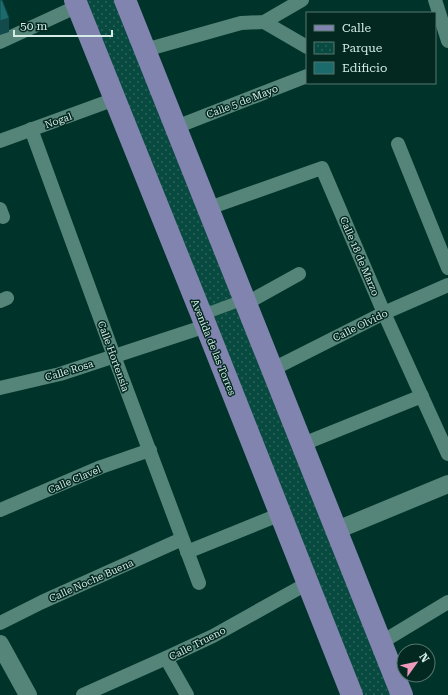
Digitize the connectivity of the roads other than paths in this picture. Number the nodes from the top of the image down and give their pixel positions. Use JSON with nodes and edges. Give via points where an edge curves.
{"nodes":[{"id":1,"x":126,"y":0,"type":"edge"},
{"id":2,"x":302,"y":0,"type":"edge"},
{"id":3,"x":77,"y":3,"type":"edge"},
{"id":4,"x":439,"y":9,"type":"edge"},
{"id":5,"x":264,"y":22,"type":"junction"},
{"id":6,"x":448,"y":41,"type":"edge"},
{"id":7,"x":0,"y":42,"type":"edge"},
{"id":8,"x":306,"y":46,"type":"edge"},
{"id":9,"x":145,"y":50,"type":"junction"},
{"id":10,"x":306,"y":76,"type":"edge"},
{"id":11,"x":115,"y":99,"type":"junction"},
{"id":12,"x":176,"y":127,"type":"junction"},
{"id":13,"x":31,"y":129,"type":"junction"},
{"id":14,"x":0,"y":140,"type":"edge"},
{"id":15,"x":398,"y":144,"type":"dead end"},
{"id":16,"x":209,"y":208,"type":"junction"},
{"id":17,"x":448,"y":268,"type":"edge"},
{"id":18,"x":299,"y":274,"type":"dead end"},
{"id":19,"x":448,"y":285,"type":"edge"},
{"id":20,"x":246,"y":301,"type":"junction"},
{"id":21,"x":384,"y":312,"type":"junction"},
{"id":22,"x":204,"y":321,"type":"junction"},
{"id":23,"x":114,"y":356,"type":"junction"},
{"id":24,"x":273,"y":369,"type":"junction"},
{"id":25,"x":0,"y":388,"type":"edge"},
{"id":26,"x":422,"y":396,"type":"junction"},
{"id":27,"x":303,"y":444,"type":"junction"},
{"id":28,"x":150,"y":450,"type":"junction"},
{"id":29,"x":448,"y":454,"type":"edge"},
{"id":30,"x":448,"y":484,"type":"edge"},
{"id":31,"x":0,"y":510,"type":"edge"},
{"id":32,"x":280,"y":514,"type":"junction"},
{"id":33,"x":337,"y":530,"type":"junction"},
{"id":34,"x":185,"y":546,"type":"junction"},
{"id":35,"x":198,"y":583,"type":"dead end"},
{"id":36,"x":308,"y":583,"type":"junction"},
{"id":37,"x":448,"y":602,"type":"edge"},
{"id":38,"x":0,"y":623,"type":"edge"},
{"id":39,"x":382,"y":642,"type":"junction"},
{"id":40,"x":0,"y":644,"type":"edge"},
{"id":41,"x":166,"y":658,"type":"junction"},
{"id":42,"x":98,"y":692,"type":"edge"},
{"id":43,"x":28,"y":695,"type":"edge"},
{"id":44,"x":83,"y":695,"type":"edge"},
{"id":45,"x":187,"y":695,"type":"edge"},
{"id":46,"x":352,"y":695,"type":"edge"},
{"id":47,"x":402,"y":695,"type":"edge"}],
"edges":[{"from":1,"to":9,"type":"main road"},
{"from":2,"to":5,"type":"street"},
{"from":3,"to":7,"type":"street"},
{"from":3,"to":11,"type":"main road","name":"Avenida de las Torres"},
{"from":4,"to":6,"type":"street"},
{"from":5,"to":8,"type":"street"},
{"from":5,"to":9,"type":"street","via":[[241,22]]},
{"from":9,"to":12,"type":"main road"},
{"from":10,"to":12,"type":"street","name":"Calle 5 de Mayo"},
{"from":11,"to":13,"type":"street","name":"Nogal"},
{"from":11,"to":22,"type":"main road","name":"Avenida de las Torres"},
{"from":12,"to":16,"type":"main road"},
{"from":13,"to":14,"type":"street","name":"Nogal"},
{"from":13,"to":23,"type":"street","name":"Calle Hortensia"},
{"from":15,"to":17,"type":"street"},
{"from":16,"to":20,"type":"main road"},
{"from":16,"to":21,"type":"street","name":"Calle 18 de Marzo","via":[[322,168]]},
{"from":18,"to":20,"type":"street"},
{"from":19,"to":21,"type":"street","name":"Calle Olvido"},
{"from":20,"to":22,"type":"street"},
{"from":20,"to":24,"type":"main road"},
{"from":21,"to":24,"type":"street","name":"Calle Olvido"},
{"from":21,"to":26,"type":"street","name":"Calle 18 de Marzo"},
{"from":22,"to":23,"type":"street","name":"Calle Rosa"},
{"from":22,"to":32,"type":"main road","name":"Avenida de las Torres"},
{"from":23,"to":25,"type":"street","name":"Calle Rosa","via":[[60,374]]},
{"from":23,"to":28,"type":"street","name":"Calle Hortensia"},
{"from":24,"to":27,"type":"main road"},
{"from":26,"to":27,"type":"street"},
{"from":26,"to":29,"type":"street","name":"Calle 18 de Marzo"},
{"from":27,"to":33,"type":"main road"},
{"from":28,"to":31,"type":"street","name":"Calle Clavel","via":[[100,467]]},
{"from":28,"to":34,"type":"street","name":"Calle Hortensia"},
{"from":30,"to":33,"type":"street"},
{"from":32,"to":34,"type":"street","name":"Calle Noche Buena"},
{"from":32,"to":36,"type":"main road","name":"Avenida de las Torres"},
{"from":33,"to":39,"type":"main road"},
{"from":34,"to":35,"type":"street","name":"Calle Hortensia"},
{"from":34,"to":38,"type":"street","name":"Calle Noche Buena","via":[[42,602]]},
{"from":36,"to":41,"type":"street","name":"Calle Trueno","via":[[213,636]]},
{"from":36,"to":46,"type":"main road","name":"Avenida de las Torres"},
{"from":37,"to":39,"type":"street"},
{"from":39,"to":47,"type":"main road"},
{"from":40,"to":43,"type":"street"},
{"from":41,"to":42,"type":"street","name":"Calle Trueno"},
{"from":41,"to":45,"type":"street"},
{"from":42,"to":44,"type":"street","name":"Calle Trueno"}]}
